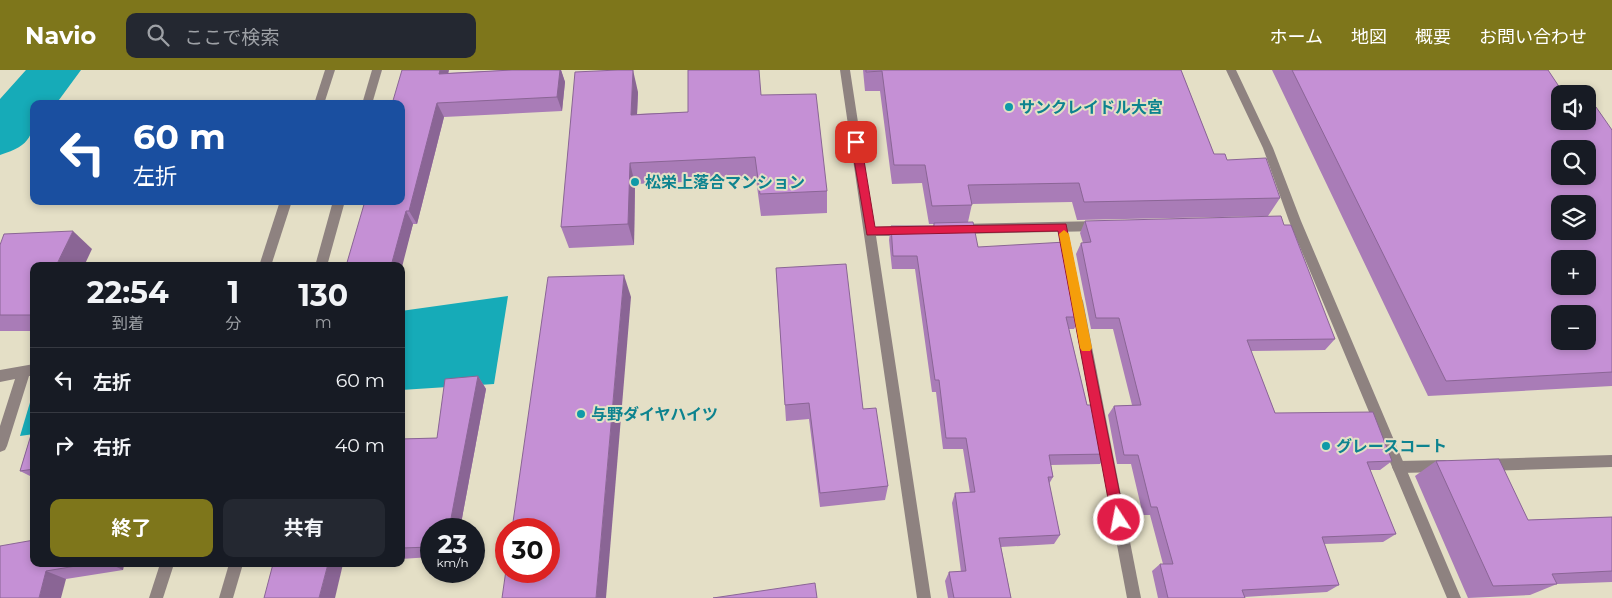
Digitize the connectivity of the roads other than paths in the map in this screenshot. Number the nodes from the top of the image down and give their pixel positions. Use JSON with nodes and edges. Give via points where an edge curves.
{"nodes":[{"id":1,"x":330,"y":70,"type":"edge"},
{"id":2,"x":377,"y":70,"type":"edge"},
{"id":3,"x":845,"y":70,"type":"edge"},
{"id":4,"x":1231,"y":70,"type":"edge"},
{"id":5,"x":320,"y":100,"type":"edge"},
{"id":6,"x":368,"y":100,"type":"edge"},
{"id":7,"x":285,"y":205,"type":"edge"},
{"id":8,"x":338,"y":205,"type":"edge"},
{"id":9,"x":1111,"y":226,"type":"edge"},
{"id":10,"x":918,"y":230,"type":"edge"},
{"id":11,"x":947,"y":230,"type":"edge"},
{"id":12,"x":870,"y":232,"type":"junction"},
{"id":13,"x":266,"y":262,"type":"edge"},
{"id":14,"x":322,"y":262,"type":"edge"},
{"id":15,"x":1074,"y":286,"type":"edge"},
{"id":16,"x":29,"y":371,"type":"edge"},
{"id":17,"x":0,"y":376,"type":"edge"},
{"id":18,"x":0,"y":446,"type":"edge"},
{"id":19,"x":1612,"y":461,"type":"edge"},
{"id":20,"x":1399,"y":467,"type":"junction"},
{"id":21,"x":166,"y":567,"type":"edge"},
{"id":22,"x":235,"y":567,"type":"edge"},
{"id":23,"x":156,"y":598,"type":"edge"},
{"id":24,"x":226,"y":598,"type":"edge"},
{"id":25,"x":924,"y":598,"type":"edge"},
{"id":26,"x":1134,"y":598,"type":"edge"},
{"id":27,"x":1454,"y":598,"type":"edge"}],
"edges":[{"from":1,"to":5,"type":"street"},
{"from":2,"to":6,"type":"street"},
{"from":3,"to":12,"type":"street"},
{"from":4,"to":20,"type":"street","via":[[1268,148],[1290,221]]},
{"from":7,"to":13,"type":"street"},
{"from":8,"to":14,"type":"street"},
{"from":9,"to":11,"type":"street","via":[[1064,232]]},
{"from":10,"to":12,"type":"street"},
{"from":12,"to":25,"type":"street"},
{"from":15,"to":26,"type":"street"},
{"from":16,"to":17,"type":"street"},
{"from":16,"to":18,"type":"street"},
{"from":19,"to":20,"type":"street"},
{"from":20,"to":27,"type":"street"},
{"from":21,"to":23,"type":"street"},
{"from":22,"to":24,"type":"street"}]}
